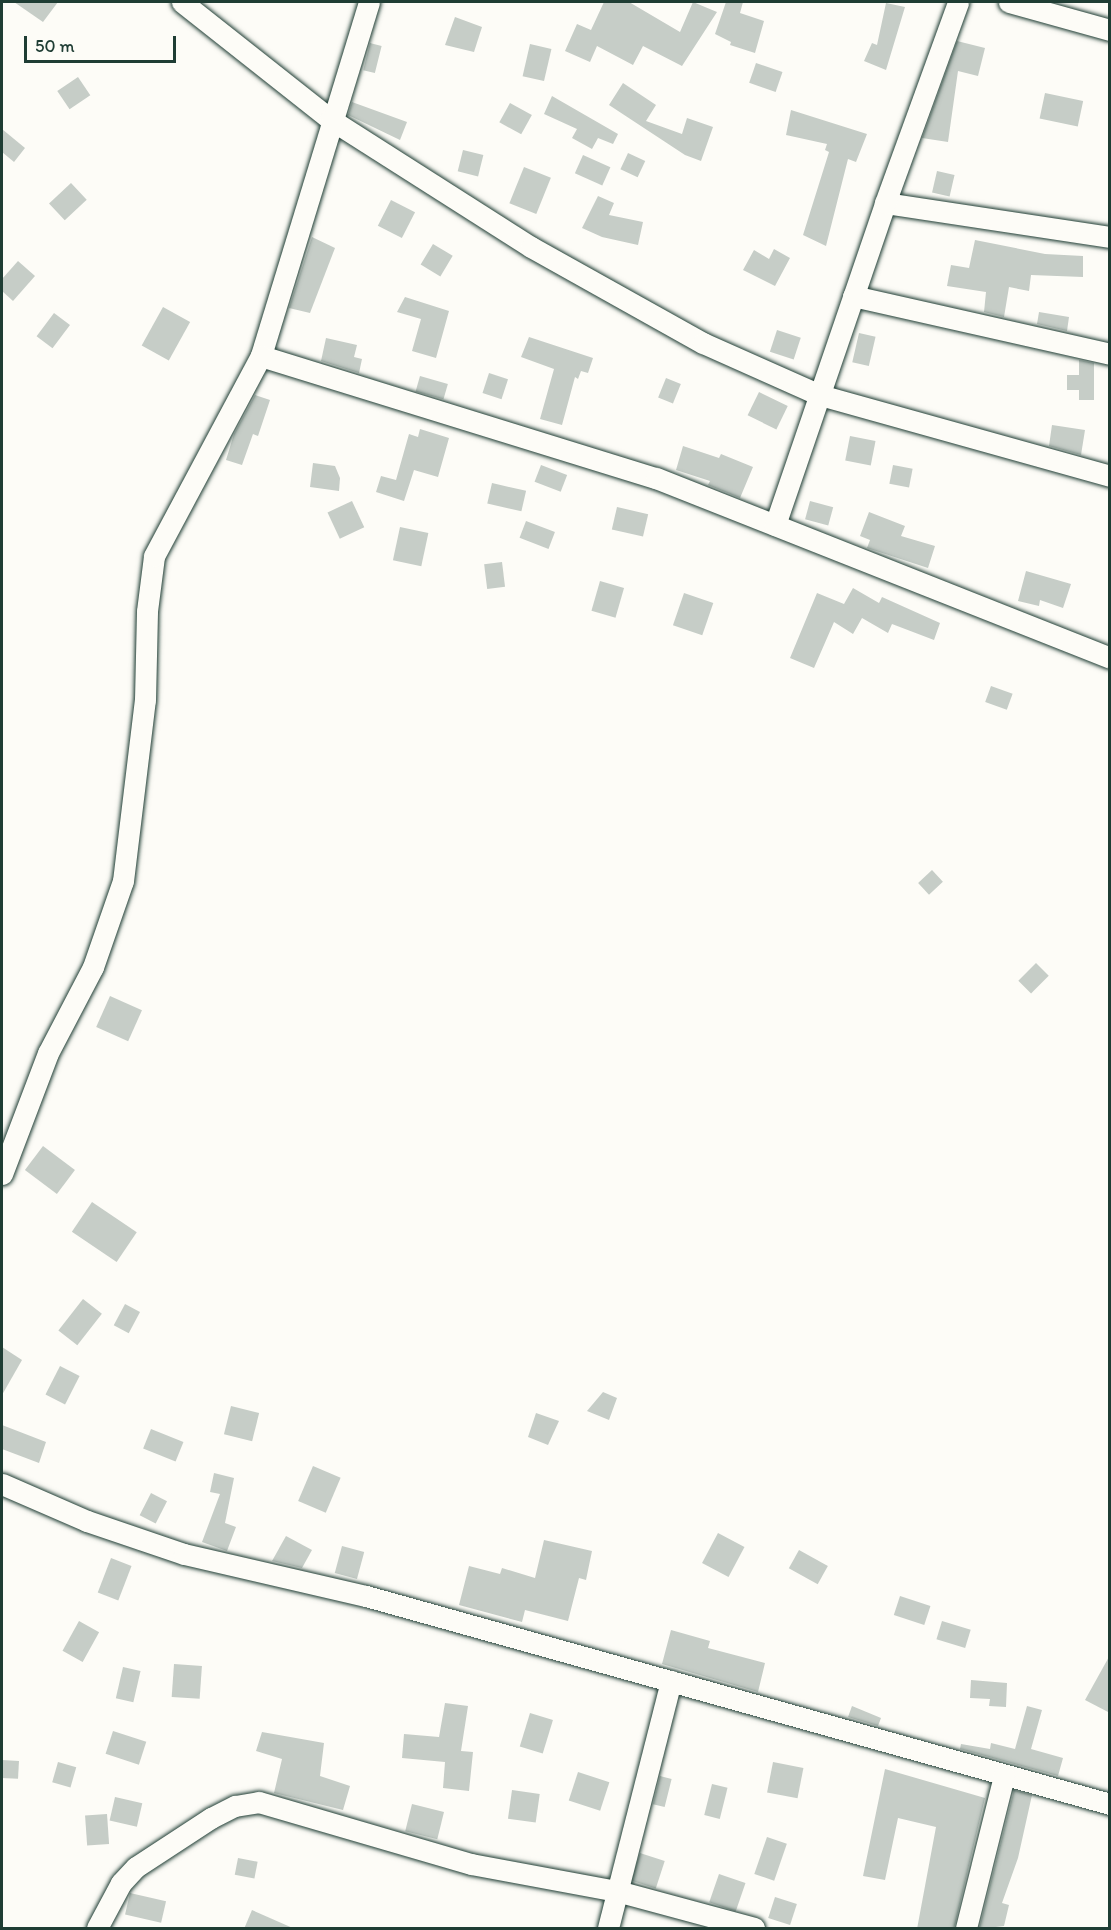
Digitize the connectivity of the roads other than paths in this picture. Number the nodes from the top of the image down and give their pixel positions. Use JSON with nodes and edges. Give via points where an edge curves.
{"nodes":[{"id":1,"x":182,"y":2,"type":"edge"},
{"id":2,"x":369,"y":2,"type":"edge"},
{"id":3,"x":958,"y":2,"type":"edge"},
{"id":4,"x":1009,"y":2,"type":"edge"},
{"id":5,"x":1110,"y":30,"type":"edge"},
{"id":6,"x":330,"y":119,"type":"junction"},
{"id":7,"x":885,"y":203,"type":"junction"},
{"id":8,"x":1110,"y":237,"type":"edge"},
{"id":9,"x":853,"y":296,"type":"junction"},
{"id":10,"x":1110,"y":354,"type":"edge"},
{"id":11,"x":261,"y":356,"type":"junction"},
{"id":12,"x":820,"y":395,"type":"junction"},
{"id":13,"x":1110,"y":476,"type":"edge"},
{"id":14,"x":775,"y":525,"type":"junction"},
{"id":15,"x":1110,"y":658,"type":"edge"},
{"id":16,"x":2,"y":1174,"type":"edge"},
{"id":17,"x":2,"y":1484,"type":"edge"},
{"id":18,"x":671,"y":1681,"type":"junction"},
{"id":19,"x":1004,"y":1776,"type":"junction"},
{"id":20,"x":1110,"y":1804,"type":"edge"},
{"id":21,"x":617,"y":1891,"type":"junction"},
{"id":22,"x":97,"y":1929,"type":"edge"},
{"id":23,"x":608,"y":1929,"type":"edge"},
{"id":24,"x":754,"y":1929,"type":"edge"},
{"id":25,"x":966,"y":1929,"type":"edge"}],
"edges":[{"from":1,"to":6,"type":"street"},
{"from":2,"to":6,"type":"street"},
{"from":3,"to":7,"type":"street"},
{"from":4,"to":5,"type":"street"},
{"from":6,"to":11,"type":"street","via":[[290,268]]},
{"from":6,"to":12,"type":"street","via":[[531,247],[703,343]]},
{"from":7,"to":8,"type":"street"},
{"from":7,"to":9,"type":"street"},
{"from":9,"to":10,"type":"street"},
{"from":9,"to":12,"type":"street"},
{"from":11,"to":14,"type":"street","via":[[581,453]]},
{"from":11,"to":16,"type":"street","via":[[154,556],[147,611],[145,700],[123,881],[93,967],[48,1053]]},
{"from":12,"to":13,"type":"street"},
{"from":12,"to":14,"type":"street"},
{"from":14,"to":15,"type":"street"},
{"from":17,"to":18,"type":"street","via":[[87,1521],[184,1554],[366,1596]]},
{"from":18,"to":19,"type":"street"},
{"from":18,"to":21,"type":"street"},
{"from":19,"to":20,"type":"street"},
{"from":19,"to":25,"type":"street"},
{"from":21,"to":22,"type":"street","via":[[471,1864],[259,1802],[236,1806],[211,1818],[136,1867],[121,1883]]},
{"from":21,"to":23,"type":"street"},
{"from":21,"to":24,"type":"street"}]}
